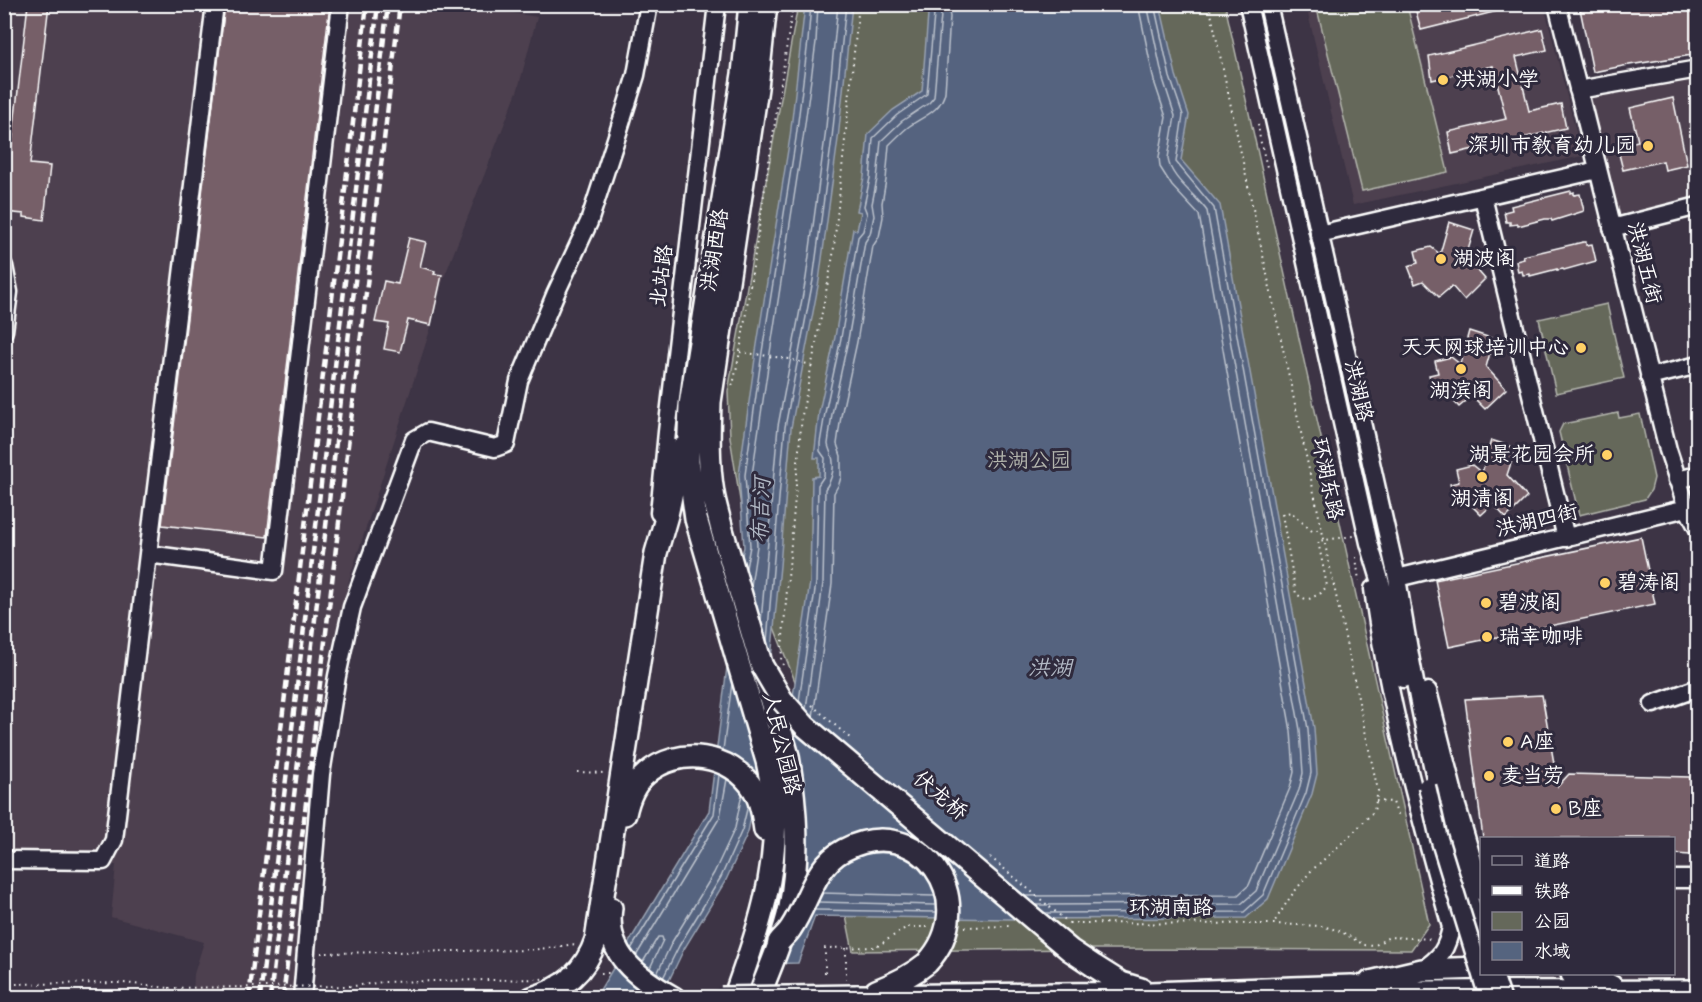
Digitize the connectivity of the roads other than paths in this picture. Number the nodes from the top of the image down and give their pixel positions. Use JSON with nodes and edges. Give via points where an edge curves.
{"nodes":[{"id":1,"x":215,"y":4,"type":"edge"},
{"id":2,"x":341,"y":4,"type":"edge"},
{"id":3,"x":649,"y":4,"type":"edge"},
{"id":4,"x":717,"y":4,"type":"edge"},
{"id":5,"x":750,"y":4,"type":"edge"},
{"id":6,"x":766,"y":4,"type":"edge"},
{"id":7,"x":1248,"y":4,"type":"edge"},
{"id":8,"x":1268,"y":4,"type":"edge"},
{"id":9,"x":1557,"y":4,"type":"edge"},
{"id":10,"x":1698,"y":69,"type":"edge"},
{"id":11,"x":1578,"y":90,"type":"junction"},
{"id":12,"x":1598,"y":170,"type":"junction"},
{"id":13,"x":1483,"y":197,"type":"junction"},
{"id":14,"x":1698,"y":206,"type":"edge"},
{"id":15,"x":1612,"y":228,"type":"junction"},
{"id":16,"x":1320,"y":234,"type":"junction"},
{"id":17,"x":4,"y":266,"type":"edge"},
{"id":18,"x":4,"y":331,"type":"edge"},
{"id":19,"x":1698,"y":365,"type":"edge"},
{"id":20,"x":1649,"y":377,"type":"junction"},
{"id":21,"x":690,"y":405,"type":"junction"},
{"id":22,"x":1698,"y":475,"type":"edge"},
{"id":23,"x":1677,"y":480,"type":"junction"},
{"id":24,"x":702,"y":494,"type":"junction"},
{"id":25,"x":1687,"y":507,"type":"junction"},
{"id":26,"x":1698,"y":529,"type":"edge"},
{"id":27,"x":1566,"y":538,"type":"junction"},
{"id":28,"x":1369,"y":543,"type":"junction"},
{"id":29,"x":656,"y":553,"type":"junction"},
{"id":30,"x":148,"y":555,"type":"junction"},
{"id":31,"x":1396,"y":578,"type":"junction"},
{"id":32,"x":762,"y":666,"type":"junction"},
{"id":33,"x":1698,"y":687,"type":"edge"},
{"id":34,"x":1653,"y":704,"type":"dead end"},
{"id":35,"x":1432,"y":784,"type":"junction"},
{"id":36,"x":614,"y":855,"type":"junction"},
{"id":37,"x":4,"y":860,"type":"edge"},
{"id":38,"x":771,"y":861,"type":"junction"},
{"id":39,"x":1675,"y":879,"type":"edge"},
{"id":40,"x":1698,"y":879,"type":"edge"},
{"id":41,"x":1480,"y":885,"type":"edge"},
{"id":42,"x":1451,"y":927,"type":"junction"},
{"id":43,"x":1480,"y":931,"type":"edge"},
{"id":44,"x":779,"y":942,"type":"junction"},
{"id":45,"x":1480,"y":944,"type":"edge"},
{"id":46,"x":1480,"y":968,"type":"edge"},
{"id":47,"x":1422,"y":970,"type":"junction"},
{"id":48,"x":1480,"y":972,"type":"edge"},
{"id":49,"x":1481,"y":975,"type":"edge"},
{"id":50,"x":1494,"y":975,"type":"edge"},
{"id":51,"x":1575,"y":975,"type":"edge"},
{"id":52,"x":1351,"y":986,"type":"junction"},
{"id":53,"x":1698,"y":991,"type":"edge"},
{"id":54,"x":1632,"y":992,"type":"junction"},
{"id":55,"x":857,"y":993,"type":"junction"},
{"id":56,"x":1150,"y":993,"type":"junction"},
{"id":57,"x":302,"y":998,"type":"edge"},
{"id":58,"x":532,"y":998,"type":"edge"},
{"id":59,"x":674,"y":998,"type":"edge"},
{"id":60,"x":721,"y":998,"type":"edge"},
{"id":61,"x":734,"y":998,"type":"edge"},
{"id":62,"x":758,"y":998,"type":"edge"},
{"id":63,"x":1488,"y":998,"type":"edge"},
{"id":64,"x":1502,"y":998,"type":"edge"}],
"edges":[{"from":1,"to":30,"type":"street"},
{"from":2,"to":30,"type":"street","via":[[274,571]]},
{"from":3,"to":57,"type":"street","via":[[636,75],[616,139],[589,222],[519,381],[506,444],[495,448],[428,432],[414,440],[351,608],[321,774]]},
{"from":4,"to":29,"type":"street","name":"北站路"},
{"from":5,"to":21,"type":"main road","name":"洪湖西路","via":[[743,74]]},
{"from":6,"to":24,"type":"main road","name":"洪湖西路","via":[[710,402],[709,464]]},
{"from":7,"to":28,"type":"street","name":"洪湖路"},
{"from":8,"to":16,"type":"street","name":"洪湖路"},
{"from":9,"to":11,"type":"street","name":"洪湖五街"},
{"from":10,"to":11,"type":"street"},
{"from":11,"to":12,"type":"street","name":"洪湖五街"},
{"from":12,"to":13,"type":"street"},
{"from":12,"to":15,"type":"street","name":"洪湖五街"},
{"from":13,"to":16,"type":"street"},
{"from":13,"to":27,"type":"street"},
{"from":14,"to":15,"type":"street"},
{"from":15,"to":20,"type":"street","name":"洪湖五街"},
{"from":16,"to":31,"type":"street","name":"洪湖路"},
{"from":17,"to":18,"type":"street","via":[[9,292]]},
{"from":19,"to":20,"type":"street"},
{"from":20,"to":23,"type":"street","name":"洪湖五街"},
{"from":21,"to":24,"type":"main road","name":"洪湖西路","via":[[688,462]]},
{"from":21,"to":29,"type":"main road"},
{"from":22,"to":23,"type":"street"},
{"from":23,"to":25,"type":"street","name":"洪湖五街"},
{"from":24,"to":32,"type":"main road","name":"人民公园路","via":[[722,530]]},
{"from":24,"to":38,"type":"main road","name":"人民公园路","via":[[696,519],[767,761],[774,803]]},
{"from":25,"to":26,"type":"street","name":"洪湖五街"},
{"from":25,"to":27,"type":"street","name":"洪湖四街"},
{"from":27,"to":31,"type":"street","name":"洪湖四街"},
{"from":28,"to":35,"type":"street","name":"洪湖路"},
{"from":28,"to":42,"type":"street","via":[[1381,645],[1408,775]]},
{"from":29,"to":36,"type":"main road"},
{"from":30,"to":37,"type":"street","via":[[114,840],[103,861]]},
{"from":31,"to":35,"type":"street","name":"洪湖路"},
{"from":31,"to":41,"type":"street"},
{"from":32,"to":44,"type":"main road","name":"人民公园路","bridge":true,"via":[[788,756],[796,826],[790,907]]},
{"from":32,"to":56,"type":"main road","bridge":true,"via":[[782,700],[805,726],[1070,950],[1121,983]]},
{"from":33,"to":34,"type":"street"},
{"from":35,"to":43,"type":"street"},
{"from":35,"to":48,"type":"street","bridge":true,"via":[[1438,835]]},
{"from":36,"to":38,"type":"main road","via":[[636,785],[662,764],[689,756],[730,766],[754,790],[761,805]]},
{"from":36,"to":58,"type":"main road","via":[[586,964],[572,978]]},
{"from":36,"to":59,"type":"main road","via":[[610,913],[613,942],[635,973]]},
{"from":38,"to":61,"type":"main road","name":"人民公园路","via":[[762,913]]},
{"from":39,"to":40,"type":"street"},
{"from":42,"to":45,"type":"street","via":[[1466,945]]},
{"from":42,"to":47,"type":"street","via":[[1443,952]]},
{"from":44,"to":55,"type":"main road","bridge":true,"via":[[792,927],[817,876],[843,850],[864,842],[886,840],[905,844],[921,854],[934,866],[947,894],[949,920],[938,951],[895,984]]},
{"from":44,"to":62,"type":"main road","name":"人民公园路"},
{"from":46,"to":47,"type":"main road"},
{"from":47,"to":52,"type":"main road"},
{"from":49,"to":63,"type":"street","bridge":true},
{"from":50,"to":64,"type":"street","bridge":true},
{"from":51,"to":54,"type":"main road"},
{"from":52,"to":54,"type":"main road","via":[[1414,992]]},
{"from":52,"to":56,"type":"main road"},
{"from":53,"to":54,"type":"main road"},
{"from":55,"to":56,"type":"main road"},
{"from":55,"to":60,"type":"main road","bridge":true}]}
